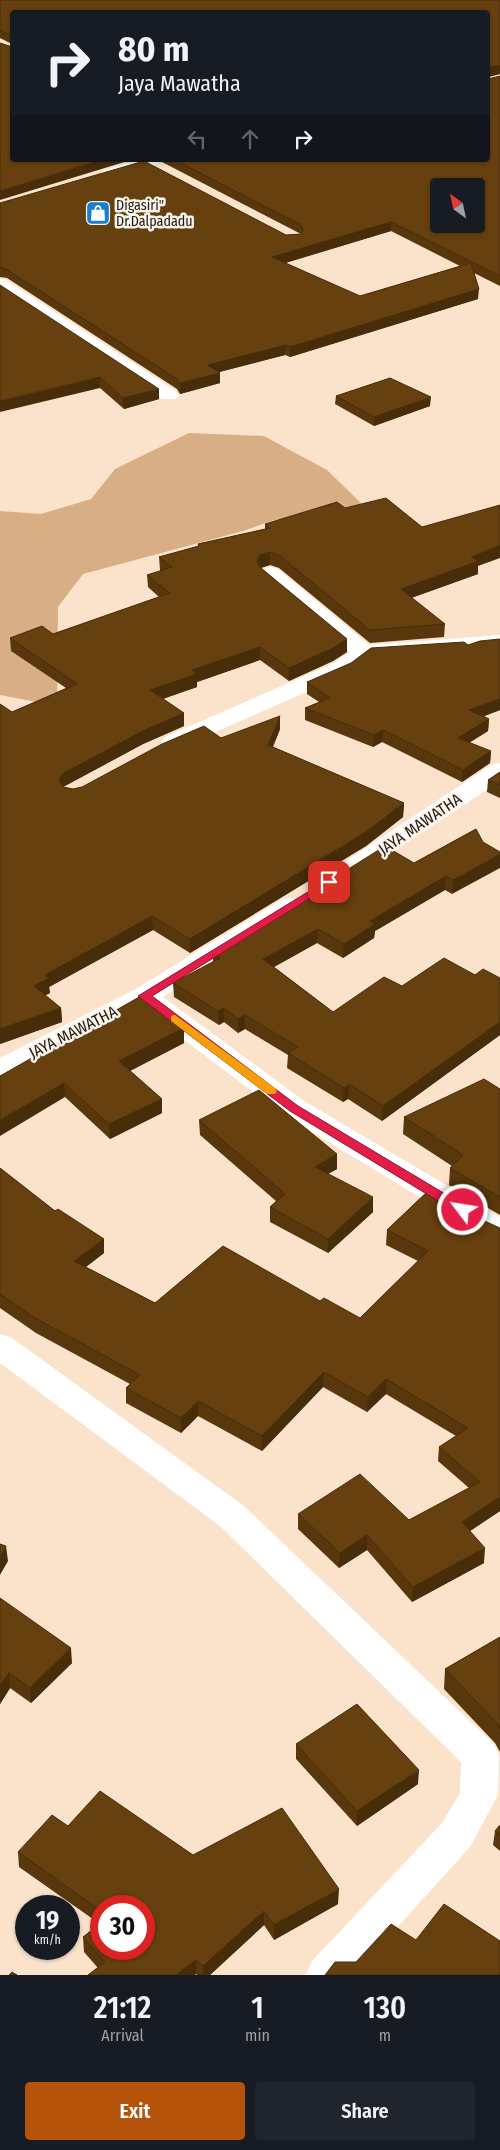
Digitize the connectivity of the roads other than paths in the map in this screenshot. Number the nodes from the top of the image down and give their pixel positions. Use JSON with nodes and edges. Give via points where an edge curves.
{"nodes":[{"id":1,"x":153,"y":164,"type":"edge"},
{"id":2,"x":91,"y":180,"type":"edge"},
{"id":3,"x":0,"y":284,"type":"edge"},
{"id":4,"x":169,"y":395,"type":"dead end"},
{"id":5,"x":270,"y":574,"type":"edge"},
{"id":6,"x":500,"y":642,"type":"edge"},
{"id":7,"x":364,"y":652,"type":"junction"},
{"id":8,"x":153,"y":751,"type":"edge"},
{"id":9,"x":500,"y":770,"type":"edge"},
{"id":10,"x":338,"y":877,"type":"edge"},
{"id":11,"x":312,"y":892,"type":"edge"},
{"id":12,"x":144,"y":996,"type":"junction"},
{"id":13,"x":0,"y":1070,"type":"edge"},
{"id":14,"x":500,"y":1230,"type":"edge"},
{"id":15,"x":0,"y":1346,"type":"edge"},
{"id":16,"x":327,"y":1975,"type":"edge"}],
"edges":[{"from":1,"to":2,"type":"street"},
{"from":3,"to":4,"type":"street"},
{"from":5,"to":7,"type":"street"},
{"from":6,"to":7,"type":"street"},
{"from":7,"to":8,"type":"street","via":[[342,668]]},
{"from":9,"to":10,"type":"street","name":"JAYA MAWATHA"},
{"from":11,"to":12,"type":"street","name":"JAYA MAWATHA"},
{"from":12,"to":13,"type":"street","name":"JAYA MAWATHA"},
{"from":12,"to":14,"type":"street","via":[[294,1108]]},
{"from":15,"to":16,"type":"street","via":[[232,1516],[480,1756],[479,1795],[456,1835]]}]}
